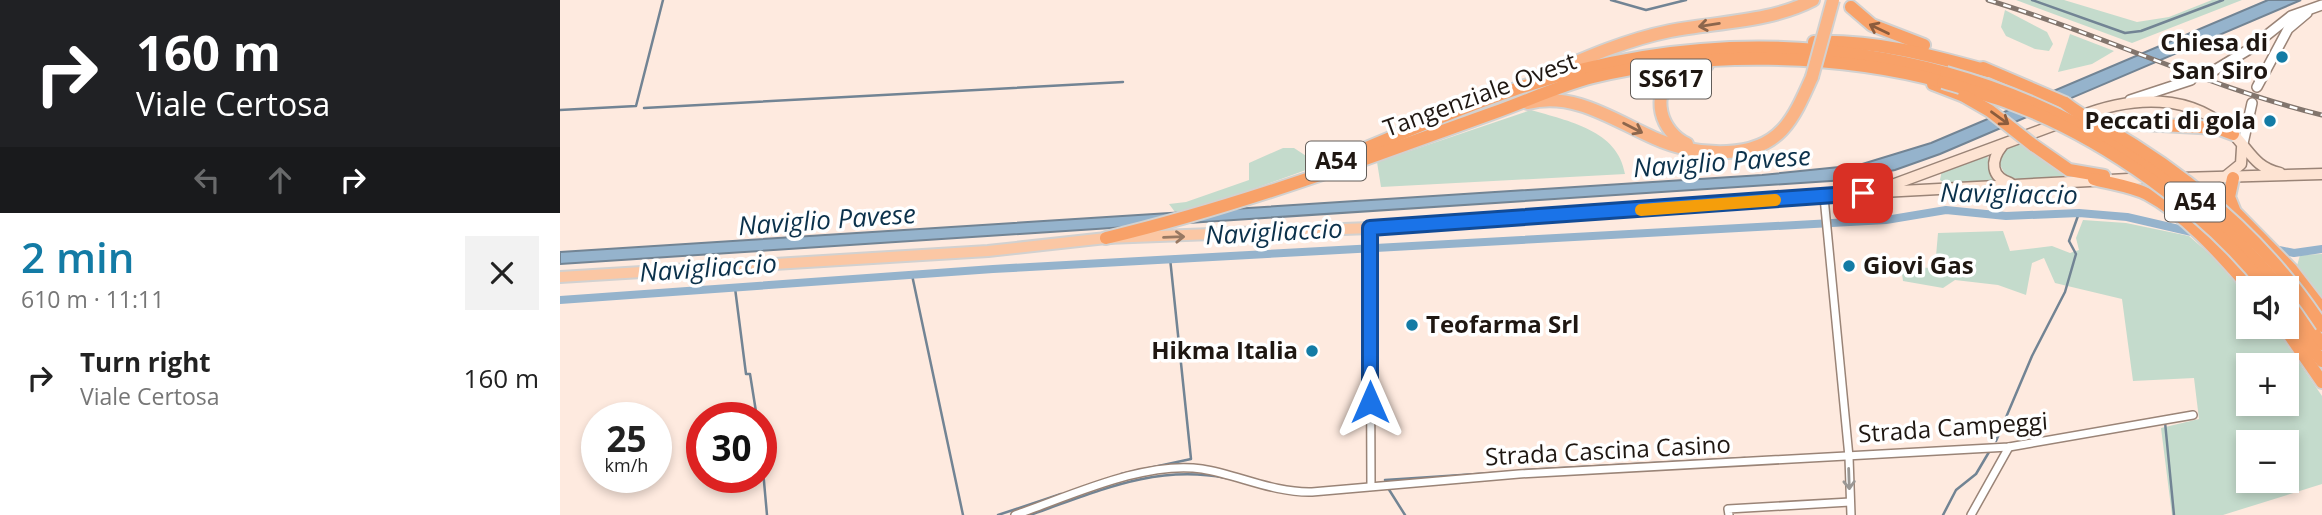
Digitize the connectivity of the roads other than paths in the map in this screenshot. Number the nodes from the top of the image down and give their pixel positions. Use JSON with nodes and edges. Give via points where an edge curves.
{"nodes":[{"id":1,"x":1813,"y":0,"type":"edge"},
{"id":2,"x":1833,"y":0,"type":"edge"},
{"id":3,"x":1849,"y":4,"type":"edge"},
{"id":4,"x":2322,"y":5,"type":"edge"},
{"id":5,"x":2311,"y":9,"type":"junction"},
{"id":6,"x":1747,"y":46,"type":"junction"},
{"id":7,"x":1772,"y":60,"type":"junction"},
{"id":8,"x":1886,"y":70,"type":"junction"},
{"id":9,"x":1988,"y":71,"type":"junction"},
{"id":10,"x":2210,"y":73,"type":"tunnel mouth"},
{"id":11,"x":1945,"y":77,"type":"junction"},
{"id":12,"x":2191,"y":80,"type":"tunnel mouth"},
{"id":13,"x":2257,"y":87,"type":"dead end"},
{"id":14,"x":1512,"y":90,"type":"junction"},
{"id":15,"x":2119,"y":102,"type":"junction"},
{"id":16,"x":2065,"y":103,"type":"junction"},
{"id":17,"x":2252,"y":103,"type":"dead end"},
{"id":18,"x":1496,"y":112,"type":"junction"},
{"id":19,"x":2233,"y":134,"type":"junction"},
{"id":20,"x":2002,"y":146,"type":"junction"},
{"id":21,"x":2242,"y":148,"type":"junction"},
{"id":22,"x":1710,"y":152,"type":"junction"},
{"id":23,"x":2322,"y":174,"type":"edge"},
{"id":24,"x":2291,"y":175,"type":"junction"},
{"id":25,"x":2230,"y":176,"type":"junction"},
{"id":26,"x":2116,"y":178,"type":"junction"},
{"id":27,"x":2094,"y":179,"type":"junction"},
{"id":28,"x":2014,"y":185,"type":"junction"},
{"id":29,"x":1863,"y":193,"type":"junction"},
{"id":30,"x":1824,"y":197,"type":"junction"},
{"id":31,"x":1234,"y":202,"type":"junction"},
{"id":32,"x":1370,"y":232,"type":"junction"},
{"id":33,"x":1106,"y":238,"type":"junction"},
{"id":34,"x":2239,"y":276,"type":"edge"},
{"id":35,"x":2255,"y":276,"type":"edge"},
{"id":36,"x":2268,"y":276,"type":"edge"},
{"id":37,"x":560,"y":277,"type":"edge"},
{"id":38,"x":2322,"y":309,"type":"edge"},
{"id":39,"x":2299,"y":313,"type":"edge"},
{"id":40,"x":2322,"y":326,"type":"edge"},
{"id":41,"x":2299,"y":331,"type":"edge"},
{"id":42,"x":2293,"y":339,"type":"edge"},
{"id":43,"x":2322,"y":344,"type":"edge"},
{"id":44,"x":2322,"y":361,"type":"edge"},
{"id":45,"x":2322,"y":382,"type":"edge"},
{"id":46,"x":2193,"y":415,"type":"dead end"},
{"id":47,"x":2009,"y":447,"type":"junction"},
{"id":48,"x":1849,"y":457,"type":"junction"},
{"id":49,"x":1371,"y":485,"type":"junction"},
{"id":50,"x":1850,"y":502,"type":"junction"},
{"id":51,"x":1015,"y":515,"type":"edge"},
{"id":52,"x":1729,"y":515,"type":"edge"},
{"id":53,"x":1851,"y":515,"type":"edge"},
{"id":54,"x":1971,"y":515,"type":"edge"}],
"edges":[{"from":1,"to":14,"type":"highway","one_way":true,"via":[[1777,13],[1667,32],[1617,46]]},
{"from":2,"to":22,"type":"highway","number":"SS617","bridge":true,"via":[[1812,77],[1791,121],[1768,143],[1746,151]]},
{"from":9,"to":3,"type":"highway","one_way":true,"via":[[1956,55],[1887,33],[1860,18]]},
{"from":4,"to":5,"type":"street"},
{"from":5,"to":10,"type":"street","via":[[2291,16]]},
{"from":5,"to":13,"type":"street","via":[[2288,29]]},
{"from":6,"to":9,"type":"highway","via":[[1863,42]]},
{"from":6,"to":11,"type":"highway","name":"Tangenziale Ovest","number":"A54","via":[[1891,58]]},
{"from":6,"to":14,"type":"highway","name":"Tangenziale Ovest","number":"A54","via":[[1653,54]]},
{"from":7,"to":8,"type":"highway","name":"Tangenziale Ovest","number":"A54"},
{"from":7,"to":18,"type":"highway","name":"Tangenziale Ovest","number":"A54","via":[[1690,62],[1594,77]]},
{"from":7,"to":22,"type":"highway","number":"SS617","via":[[1693,67],[1676,74],[1666,86],[1660,103],[1665,126],[1681,141]]},
{"from":8,"to":11,"type":"highway","name":"Tangenziale Ovest","number":"A54"},
{"from":8,"to":26,"type":"highway","one_way":true,"bridge":true,"via":[[1964,96],[2069,170]]},
{"from":9,"to":16,"type":"highway"},
{"from":11,"to":35,"type":"highway","name":"Tangenziale Ovest","number":"A54","bridge":true,"via":[[2044,118],[2139,172],[2199,218]]},
{"from":11,"to":36,"type":"highway","name":"Tangenziale Ovest","number":"A54","bridge":true,"via":[[1997,87],[2079,124],[2203,209]]},
{"from":12,"to":15,"type":"street"},
{"from":14,"to":31,"type":"highway","name":"Tangenziale Ovest","number":"A54"},
{"from":15,"to":19,"type":"main road","via":[[2167,102],[2190,108],[2216,119]]},
{"from":15,"to":20,"type":"main road"},
{"from":16,"to":19,"type":"highway","bridge":true,"via":[[2106,122],[2217,128]]},
{"from":16,"to":40,"type":"highway","bridge":true,"via":[[2194,187],[2268,258]]},
{"from":17,"to":21,"type":"street"},
{"from":18,"to":22,"type":"highway","one_way":true,"via":[[1539,101],[1570,102],[1671,145]]},
{"from":18,"to":31,"type":"highway","name":"Tangenziale Ovest","number":"A54"},
{"from":19,"to":21,"type":"main road"},
{"from":20,"to":28,"type":"main road","via":[[1994,168],[2000,179]]},
{"from":20,"to":29,"type":"main road"},
{"from":21,"to":24,"type":"main road","via":[[2264,169]]},
{"from":21,"to":25,"type":"main road","via":[[2243,156]]},
{"from":23,"to":24,"type":"main road"},
{"from":24,"to":25,"type":"main road"},
{"from":25,"to":26,"type":"main road"},
{"from":25,"to":38,"type":"highway","via":[[2229,197],[2235,212],[2274,250]]},
{"from":26,"to":27,"type":"main road"},
{"from":27,"to":28,"type":"main road"},
{"from":27,"to":34,"type":"highway","via":[[2147,194],[2218,252]]},
{"from":28,"to":29,"type":"main road"},
{"from":29,"to":30,"type":"main road"},
{"from":30,"to":32,"type":"main road"},
{"from":30,"to":48,"type":"street","name":"Strada Campeggi"},
{"from":31,"to":33,"type":"highway","name":"Tangenziale Ovest","number":"A54"},
{"from":33,"to":32,"type":"main road","one_way":true},
{"from":32,"to":49,"type":"street"},
{"from":33,"to":37,"type":"main road","via":[[988,251]]},
{"from":39,"to":43,"type":"highway"},
{"from":41,"to":44,"type":"highway"},
{"from":42,"to":45,"type":"highway"},
{"from":46,"to":47,"type":"street","name":"Strada Campeggi"},
{"from":47,"to":48,"type":"street","name":"Strada Campeggi"},
{"from":47,"to":54,"type":"street"},
{"from":48,"to":49,"type":"street","name":"Strada Cascina Casino"},
{"from":48,"to":50,"type":"street","one_way":true},
{"from":49,"to":51,"type":"street","name":"Strada Cascina Casino","via":[[1295,493],[1224,474],[1178,468],[1143,473]]},
{"from":50,"to":52,"type":"street","via":[[1728,509]]},
{"from":50,"to":53,"type":"street"}]}
